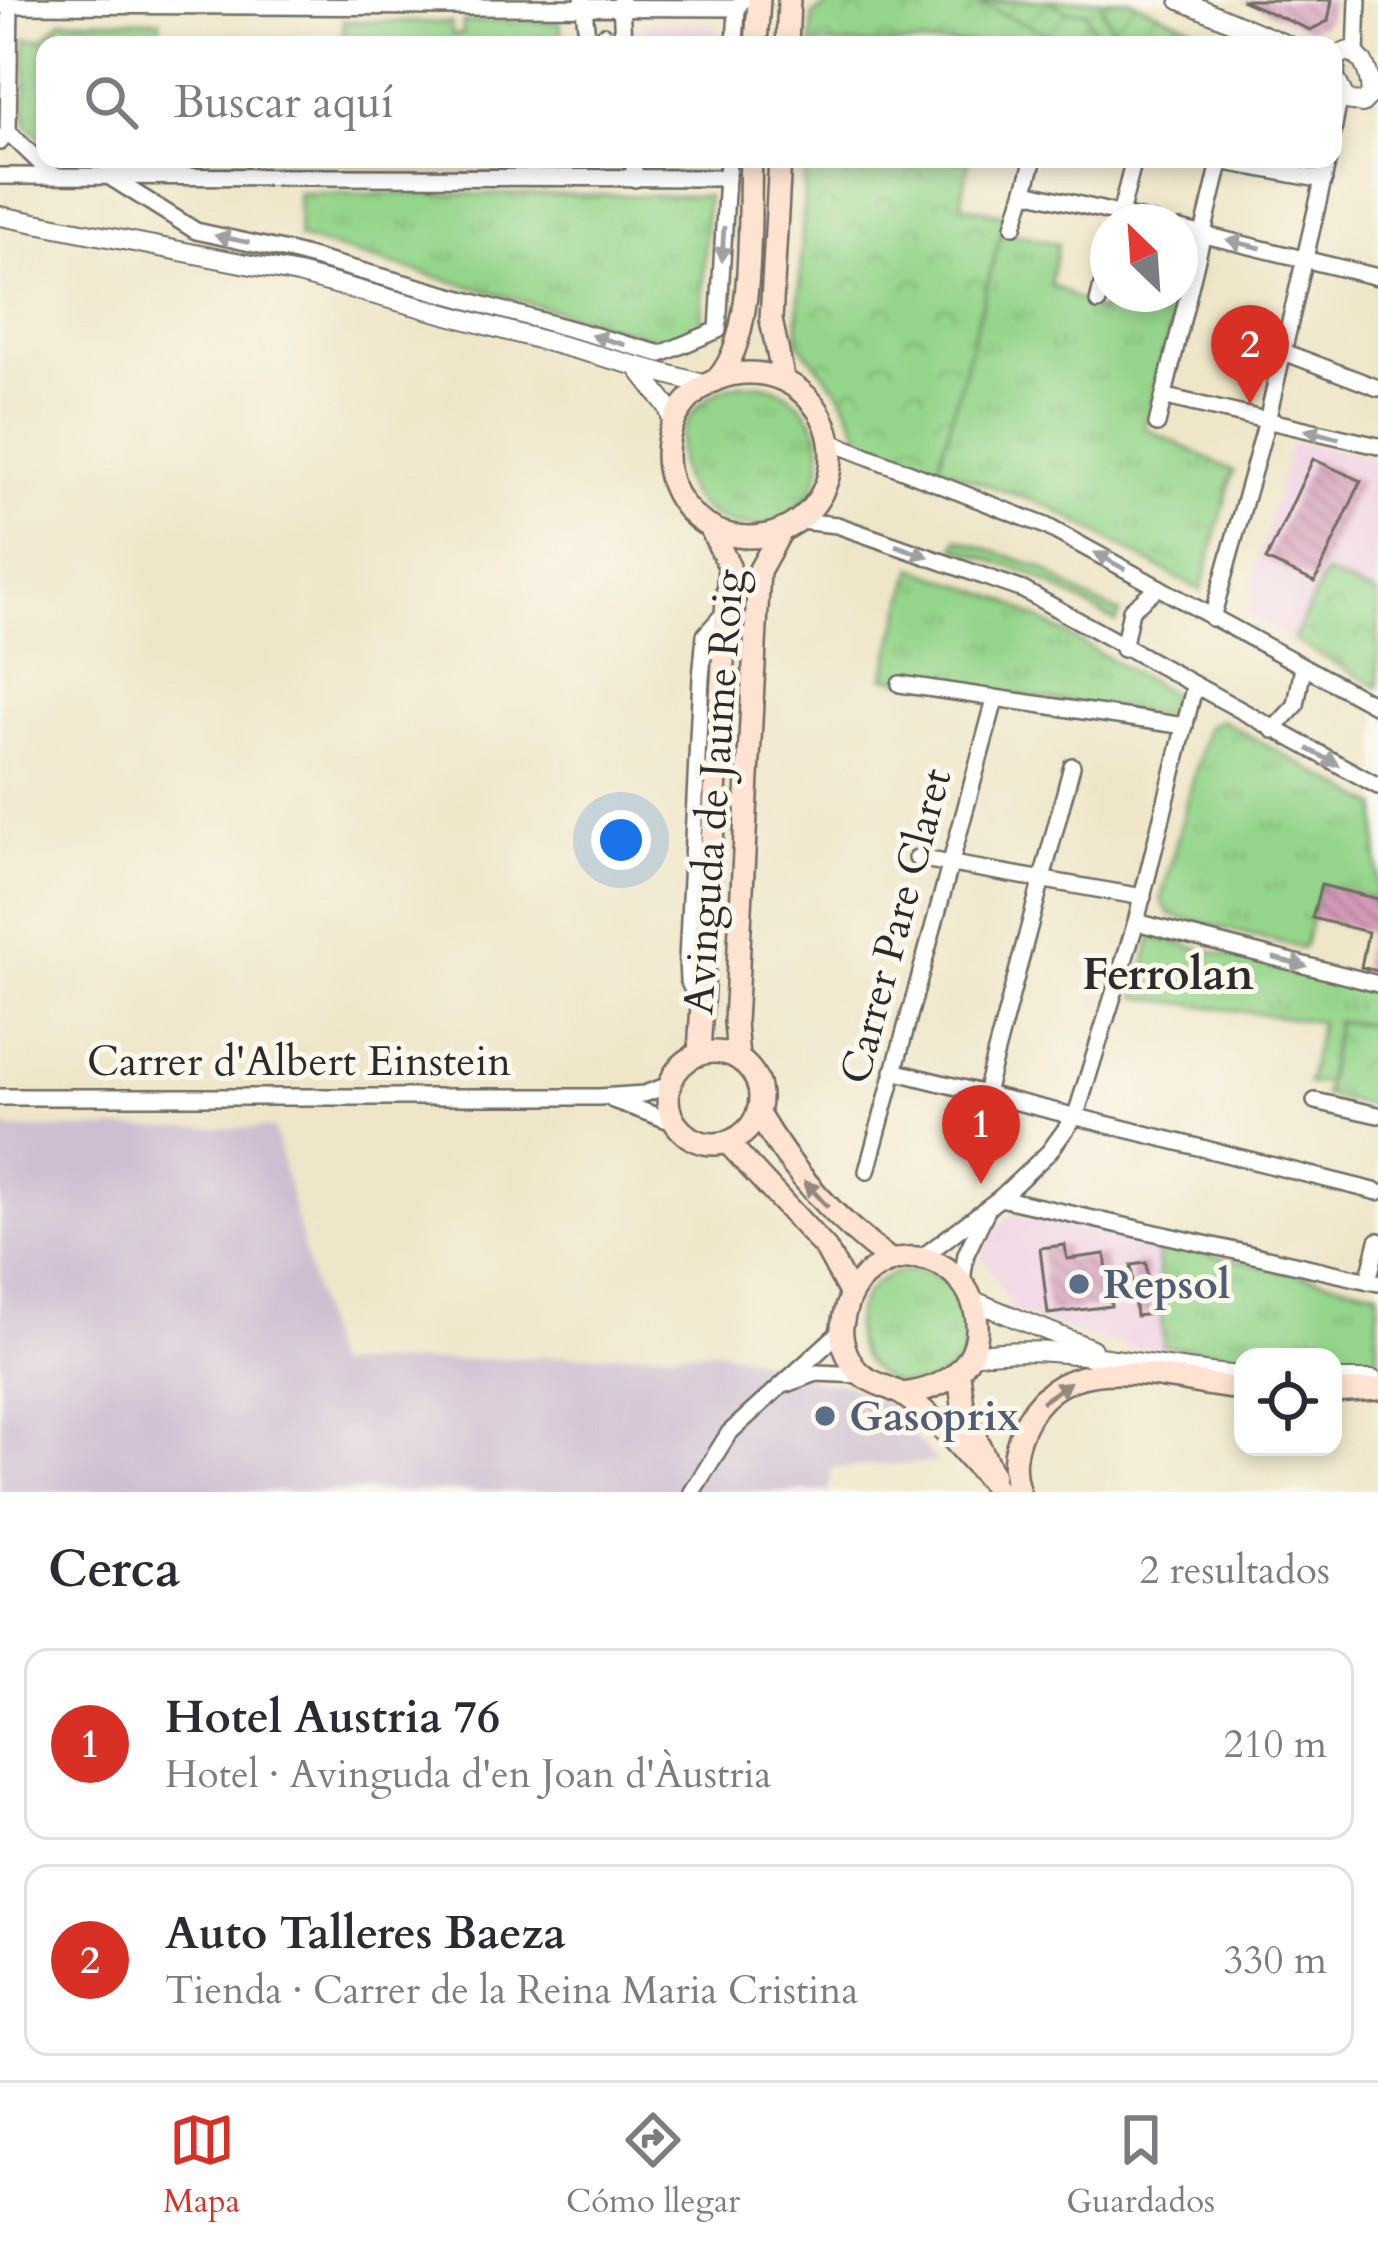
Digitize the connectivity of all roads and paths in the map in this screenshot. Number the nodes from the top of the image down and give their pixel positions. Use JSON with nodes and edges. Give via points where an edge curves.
{"nodes":[{"id":1,"x":759,"y":0,"type":"edge"},
{"id":2,"x":789,"y":0,"type":"edge"},
{"id":3,"x":1180,"y":0,"type":"edge"},
{"id":4,"x":1358,"y":0,"type":"edge"},
{"id":5,"x":621,"y":2,"type":"edge"},
{"id":6,"x":583,"y":3,"type":"edge"},
{"id":7,"x":15,"y":4,"type":"edge"},
{"id":8,"x":740,"y":4,"type":"edge"},
{"id":9,"x":587,"y":36,"type":"edge"},
{"id":10,"x":623,"y":36,"type":"edge"},
{"id":11,"x":736,"y":36,"type":"edge"},
{"id":12,"x":757,"y":36,"type":"edge"},
{"id":13,"x":787,"y":36,"type":"edge"},
{"id":14,"x":1265,"y":36,"type":"edge"},
{"id":15,"x":1342,"y":52,"type":"edge"},
{"id":16,"x":1342,"y":63,"type":"edge"},
{"id":17,"x":1342,"y":63,"type":"edge"},
{"id":18,"x":1365,"y":89,"type":"edge"},
{"id":19,"x":1342,"y":118,"type":"edge"},
{"id":20,"x":4,"y":137,"type":"edge"},
{"id":21,"x":36,"y":163,"type":"edge"},
{"id":22,"x":42,"y":168,"type":"edge"},
{"id":23,"x":598,"y":168,"type":"edge"},
{"id":24,"x":634,"y":168,"type":"edge"},
{"id":25,"x":728,"y":168,"type":"edge"},
{"id":26,"x":750,"y":168,"type":"edge"},
{"id":27,"x":779,"y":168,"type":"edge"},
{"id":28,"x":1032,"y":168,"type":"edge"},
{"id":29,"x":1132,"y":168,"type":"edge"},
{"id":30,"x":1219,"y":168,"type":"edge"},
{"id":31,"x":1262,"y":168,"type":"edge"},
{"id":32,"x":1326,"y":168,"type":"edge"},
{"id":33,"x":105,"y":174,"type":"junction"},
{"id":34,"x":0,"y":176,"type":"edge"},
{"id":35,"x":52,"y":176,"type":"junction"},
{"id":36,"x":727,"y":178,"type":"junction"},
{"id":37,"x":599,"y":179,"type":"junction"},
{"id":38,"x":635,"y":179,"type":"junction"},
{"id":39,"x":1324,"y":180,"type":"junction"},
{"id":40,"x":1026,"y":192,"type":"junction"},
{"id":41,"x":1123,"y":204,"type":"edge"},
{"id":42,"x":1090,"y":210,"type":"edge"},
{"id":43,"x":0,"y":216,"type":"edge"},
{"id":44,"x":1015,"y":226,"type":"dead end"},
{"id":45,"x":1198,"y":233,"type":"edge"},
{"id":46,"x":1205,"y":235,"type":"junction"},
{"id":47,"x":1307,"y":258,"type":"junction"},
{"id":48,"x":1378,"y":277,"type":"edge"},
{"id":49,"x":1284,"y":352,"type":"junction"},
{"id":50,"x":637,"y":368,"type":"junction"},
{"id":51,"x":783,"y":377,"type":"junction"},
{"id":52,"x":711,"y":383,"type":"junction"},
{"id":53,"x":1378,"y":388,"type":"edge"},
{"id":54,"x":1166,"y":398,"type":"junction"},
{"id":55,"x":1267,"y":421,"type":"junction"},
{"id":56,"x":673,"y":424,"type":"junction"},
{"id":57,"x":1157,"y":424,"type":"dead end"},
{"id":58,"x":831,"y":442,"type":"junction"},
{"id":59,"x":1378,"y":446,"type":"edge"},
{"id":60,"x":800,"y":521,"type":"junction"},
{"id":61,"x":710,"y":526,"type":"junction"},
{"id":62,"x":779,"y":535,"type":"junction"},
{"id":63,"x":1158,"y":587,"type":"junction"},
{"id":64,"x":1212,"y":618,"type":"junction"},
{"id":65,"x":1123,"y":649,"type":"junction"},
{"id":66,"x":1303,"y":667,"type":"junction"},
{"id":67,"x":900,"y":684,"type":"dead end"},
{"id":68,"x":1194,"y":688,"type":"junction"},
{"id":69,"x":995,"y":700,"type":"junction"},
{"id":70,"x":1378,"y":707,"type":"edge"},
{"id":71,"x":1185,"y":726,"type":"junction"},
{"id":72,"x":1274,"y":730,"type":"junction"},
{"id":73,"x":1072,"y":766,"type":"dead end"},
{"id":74,"x":1378,"y":786,"type":"edge"},
{"id":75,"x":917,"y":859,"type":"dead end"},
{"id":76,"x":951,"y":864,"type":"junction"},
{"id":77,"x":1043,"y":880,"type":"junction"},
{"id":78,"x":1142,"y":897,"type":"junction"},
{"id":79,"x":1136,"y":922,"type":"junction"},
{"id":80,"x":1378,"y":984,"type":"edge"},
{"id":81,"x":699,"y":1053,"type":"junction"},
{"id":82,"x":739,"y":1058,"type":"junction"},
{"id":83,"x":893,"y":1071,"type":"junction"},
{"id":84,"x":669,"y":1084,"type":"junction"},
{"id":85,"x":985,"y":1093,"type":"junction"},
{"id":86,"x":0,"y":1097,"type":"edge"},
{"id":87,"x":598,"y":1097,"type":"junction"},
{"id":88,"x":1315,"y":1101,"type":"dead end"},
{"id":89,"x":758,"y":1114,"type":"junction"},
{"id":90,"x":1076,"y":1115,"type":"junction"},
{"id":91,"x":1378,"y":1115,"type":"edge"},
{"id":92,"x":673,"y":1122,"type":"junction"},
{"id":93,"x":728,"y":1143,"type":"junction"},
{"id":94,"x":867,"y":1171,"type":"dead end"},
{"id":95,"x":1378,"y":1192,"type":"edge"},
{"id":96,"x":994,"y":1202,"type":"junction"},
{"id":97,"x":1378,"y":1240,"type":"edge"},
{"id":98,"x":921,"y":1258,"type":"junction"},
{"id":99,"x":890,"y":1260,"type":"junction"},
{"id":100,"x":1373,"y":1282,"type":"edge"},
{"id":101,"x":968,"y":1291,"type":"junction"},
{"id":102,"x":850,"y":1293,"type":"junction"},
{"id":103,"x":841,"y":1331,"type":"junction"},
{"id":104,"x":1108,"y":1355,"type":"junction"},
{"id":105,"x":966,"y":1364,"type":"junction"},
{"id":106,"x":862,"y":1375,"type":"junction"},
{"id":107,"x":1234,"y":1375,"type":"edge"},
{"id":108,"x":1378,"y":1379,"type":"edge"},
{"id":109,"x":1342,"y":1380,"type":"edge"},
{"id":110,"x":777,"y":1386,"type":"junction"},
{"id":111,"x":1234,"y":1387,"type":"edge"},
{"id":112,"x":1378,"y":1389,"type":"edge"},
{"id":113,"x":1342,"y":1391,"type":"edge"},
{"id":114,"x":902,"y":1394,"type":"junction"},
{"id":115,"x":692,"y":1492,"type":"edge"},
{"id":116,"x":1000,"y":1492,"type":"edge"},
{"id":117,"x":1018,"y":1492,"type":"edge"}],
"edges":[{"from":1,"to":12,"type":"main road"},
{"from":2,"to":13,"type":"main road"},
{"from":3,"to":14,"type":"street"},
{"from":4,"to":15,"type":"street"},
{"from":5,"to":6,"type":"street"},
{"from":5,"to":8,"type":"street"},
{"from":5,"to":10,"type":"street"},
{"from":6,"to":7,"type":"street"},
{"from":6,"to":9,"type":"street"},
{"from":7,"to":20,"type":"street"},
{"from":8,"to":11,"type":"street"},
{"from":16,"to":18,"type":"street"},
{"from":17,"to":18,"type":"street"},
{"from":18,"to":19,"type":"street"},
{"from":20,"to":21,"type":"street"},
{"from":22,"to":35,"type":"street"},
{"from":23,"to":37,"type":"street"},
{"from":24,"to":38,"type":"street"},
{"from":25,"to":36,"type":"street"},
{"from":26,"to":52,"type":"main road","via":[[742,319],[732,364]]},
{"from":27,"to":51,"type":"main road","via":[[771,320]]},
{"from":28,"to":40,"type":"street"},
{"from":29,"to":41,"type":"street"},
{"from":30,"to":46,"type":"street"},
{"from":31,"to":39,"type":"street"},
{"from":32,"to":39,"type":"street"},
{"from":33,"to":35,"type":"street"},
{"from":36,"to":33,"type":"street","one_way":true,"via":[[718,330],[661,354],[196,231]]},
{"from":33,"to":37,"type":"street"},
{"from":34,"to":35,"type":"street"},
{"from":36,"to":38,"type":"street"},
{"from":37,"to":38,"type":"street"},
{"from":39,"to":47,"type":"street"},
{"from":40,"to":42,"type":"street"},
{"from":40,"to":44,"type":"street"},
{"from":43,"to":50,"type":"street","via":[[298,274]]},
{"from":45,"to":46,"type":"street"},
{"from":47,"to":46,"type":"street","one_way":true},
{"from":46,"to":54,"type":"street"},
{"from":47,"to":48,"type":"street"},
{"from":47,"to":49,"type":"street"},
{"from":49,"to":53,"type":"street"},
{"from":49,"to":55,"type":"street"},
{"from":50,"to":52,"type":"street"},
{"from":50,"to":56,"type":"street"},
{"from":51,"to":52,"type":"main road","via":[[743,374]]},
{"from":51,"to":58,"type":"main road","via":[[818,410]]},
{"from":52,"to":56,"type":"main road"},
{"from":54,"to":55,"type":"street"},
{"from":54,"to":57,"type":"street"},
{"from":59,"to":55,"type":"street","one_way":true},
{"from":55,"to":64,"type":"street"},
{"from":56,"to":61,"type":"main road","via":[[673,488]]},
{"from":58,"to":60,"type":"main road","via":[[824,490]]},
{"from":63,"to":58,"type":"street","one_way":true,"via":[[1046,526]]},
{"from":60,"to":62,"type":"main road"},
{"from":60,"to":65,"type":"street","one_way":true,"via":[[837,525],[1023,590]]},
{"from":61,"to":62,"type":"main road","via":[[743,537]]},
{"from":61,"to":81,"type":"main road","name":"Avinguda de Jaume Roig","via":[[729,566]]},
{"from":62,"to":82,"type":"main road","name":"Avinguda de Jaume Roig","via":[[759,571]]},
{"from":63,"to":64,"type":"street"},
{"from":63,"to":65,"type":"street","via":[[1131,610]]},
{"from":64,"to":66,"type":"street"},
{"from":65,"to":68,"type":"street"},
{"from":66,"to":70,"type":"street"},
{"from":66,"to":72,"type":"street","via":[[1297,705]]},
{"from":67,"to":69,"type":"street"},
{"from":68,"to":71,"type":"street"},
{"from":68,"to":72,"type":"street"},
{"from":69,"to":71,"type":"street"},
{"from":69,"to":76,"type":"street","name":"Carrer Pare Claret"},
{"from":71,"to":78,"type":"street"},
{"from":72,"to":74,"type":"street","one_way":true},
{"from":73,"to":77,"type":"street"},
{"from":75,"to":76,"type":"street"},
{"from":76,"to":77,"type":"street"},
{"from":76,"to":83,"type":"street","name":"Carrer Pare Claret"},
{"from":77,"to":78,"type":"street"},
{"from":77,"to":85,"type":"street"},
{"from":78,"to":79,"type":"street"},
{"from":79,"to":80,"type":"street","one_way":true},
{"from":79,"to":90,"type":"street"},
{"from":81,"to":82,"type":"main road"},
{"from":81,"to":84,"type":"main road"},
{"from":82,"to":89,"type":"main road","via":[[754,1072]]},
{"from":83,"to":85,"type":"street"},
{"from":83,"to":94,"type":"street","name":"Carrer Pare Claret"},
{"from":84,"to":87,"type":"street","name":"Carrer d'Albert Einstein"},
{"from":84,"to":92,"type":"main road"},
{"from":85,"to":90,"type":"street"},
{"from":86,"to":87,"type":"street","name":"Carrer d'Albert Einstein"},
{"from":87,"to":92,"type":"street","name":"Carrer d'Albert Einstein"},
{"from":88,"to":91,"type":"street"},
{"from":89,"to":93,"type":"main road"},
{"from":99,"to":89,"type":"main road","one_way":true,"via":[[848,1230],[786,1160]]},
{"from":90,"to":95,"type":"street"},
{"from":90,"to":96,"type":"street"},
{"from":92,"to":93,"type":"main road","via":[[707,1145]]},
{"from":93,"to":102,"type":"main road","via":[[826,1249]]},
{"from":96,"to":98,"type":"street"},
{"from":96,"to":100,"type":"street"},
{"from":96,"to":101,"type":"street","via":[[967,1254]]},
{"from":97,"to":100,"type":"street"},
{"from":98,"to":99,"type":"main road"},
{"from":98,"to":101,"type":"main road","via":[[944,1266]]},
{"from":99,"to":102,"type":"main road"},
{"from":101,"to":104,"type":"street"},
{"from":101,"to":105,"type":"main road","via":[[979,1328]]},
{"from":102,"to":103,"type":"main road"},
{"from":103,"to":106,"type":"main road"},
{"from":103,"to":110,"type":"street"},
{"from":104,"to":105,"type":"street","via":[[1003,1350]]},
{"from":104,"to":107,"type":"street"},
{"from":105,"to":114,"type":"main road","via":[[933,1390]]},
{"from":105,"to":116,"type":"main road","via":[[964,1414]]},
{"from":106,"to":110,"type":"street","via":[[818,1373]]},
{"from":106,"to":114,"type":"main road"},
{"from":108,"to":109,"type":"street"},
{"from":110,"to":115,"type":"street","via":[[729,1433]]},
{"from":117,"to":111,"type":"main road","one_way":true,"via":[[1015,1448],[1029,1414],[1052,1389],[1120,1371]]},
{"from":112,"to":113,"type":"main road"},
{"from":114,"to":116,"type":"main road"}]}
